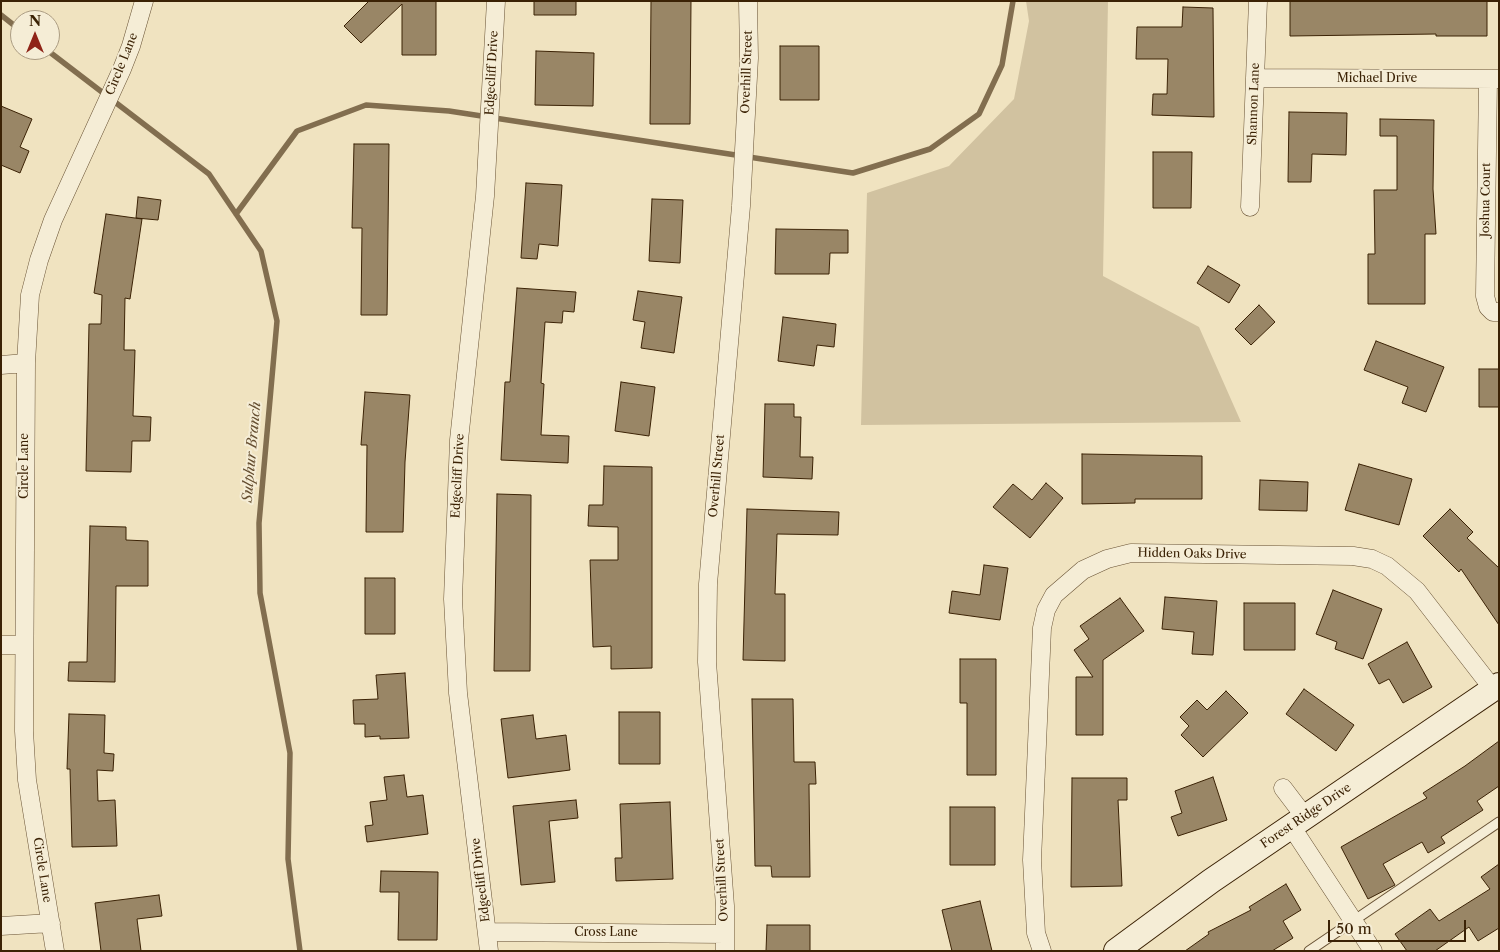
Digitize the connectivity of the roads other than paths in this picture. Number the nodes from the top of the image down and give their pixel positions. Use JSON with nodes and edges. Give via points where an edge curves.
{"nodes":[{"id":1,"x":144,"y":1,"type":"edge"},
{"id":2,"x":496,"y":1,"type":"edge"},
{"id":3,"x":748,"y":1,"type":"edge"},
{"id":4,"x":1258,"y":1,"type":"edge"},
{"id":5,"x":1255,"y":78,"type":"junction"},
{"id":6,"x":1493,"y":79,"type":"edge"},
{"id":7,"x":1250,"y":208,"type":"dead end"},
{"id":8,"x":1499,"y":312,"type":"edge"},
{"id":9,"x":26,"y":364,"type":"junction"},
{"id":10,"x":1,"y":365,"type":"edge"},
{"id":11,"x":1,"y":645,"type":"edge"},
{"id":12,"x":24,"y":645,"type":"junction"},
{"id":13,"x":1496,"y":687,"type":"edge"},
{"id":14,"x":1283,"y":788,"type":"dead end"},
{"id":15,"x":1298,"y":822,"type":"junction"},
{"id":16,"x":1499,"y":822,"type":"edge"},
{"id":17,"x":1353,"y":920,"type":"junction"},
{"id":18,"x":51,"y":923,"type":"junction"},
{"id":19,"x":1,"y":926,"type":"edge"},
{"id":20,"x":487,"y":932,"type":"junction"},
{"id":21,"x":725,"y":942,"type":"edge"},
{"id":22,"x":55,"y":951,"type":"edge"},
{"id":23,"x":490,"y":951,"type":"edge"},
{"id":24,"x":1042,"y":951,"type":"edge"},
{"id":25,"x":1116,"y":951,"type":"edge"},
{"id":26,"x":1310,"y":951,"type":"edge"},
{"id":27,"x":1373,"y":951,"type":"edge"}],
"edges":[{"from":1,"to":9,"type":"street","name":"Circle Lane","via":[[132,46],[53,220],[39,260],[30,295]]},
{"from":2,"to":20,"type":"street","name":"Edgecliff Drive","via":[[485,196],[460,440],[453,599],[458,693]]},
{"from":3,"to":21,"type":"street","name":"Overhill Street","via":[[743,165],[708,584],[707,662]]},
{"from":4,"to":5,"type":"street","name":"Shannon Lane"},
{"from":5,"to":6,"type":"street","name":"Michael Drive"},
{"from":5,"to":7,"type":"street","name":"Shannon Lane"},
{"from":6,"to":8,"type":"street","name":"Joshua Court","via":[[1485,296],[1488,307]]},
{"from":9,"to":10,"type":"street"},
{"from":9,"to":12,"type":"street","name":"Circle Lane"},
{"from":11,"to":12,"type":"street"},
{"from":12,"to":18,"type":"street","name":"Circle Lane","via":[[27,780]]},
{"from":13,"to":15,"type":"main road","name":"Forest Ridge Drive"},
{"from":13,"to":24,"type":"street","name":"Hidden Oaks Drive","via":[[1417,591],[1387,566],[1372,559],[1354,556],[1131,554],[1106,559],[1083,570],[1054,595],[1042,628],[1032,860],[1036,933]]},
{"from":14,"to":15,"type":"street"},
{"from":15,"to":17,"type":"street"},
{"from":15,"to":25,"type":"main road","name":"Forest Ridge Drive"},
{"from":16,"to":17,"type":"lane"},
{"from":17,"to":26,"type":"lane"},
{"from":17,"to":27,"type":"street"},
{"from":18,"to":19,"type":"street"},
{"from":18,"to":22,"type":"street","name":"Circle Lane"},
{"from":20,"to":21,"type":"street","name":"Cross Lane"},
{"from":20,"to":23,"type":"street","name":"Edgecliff Drive"}]}
